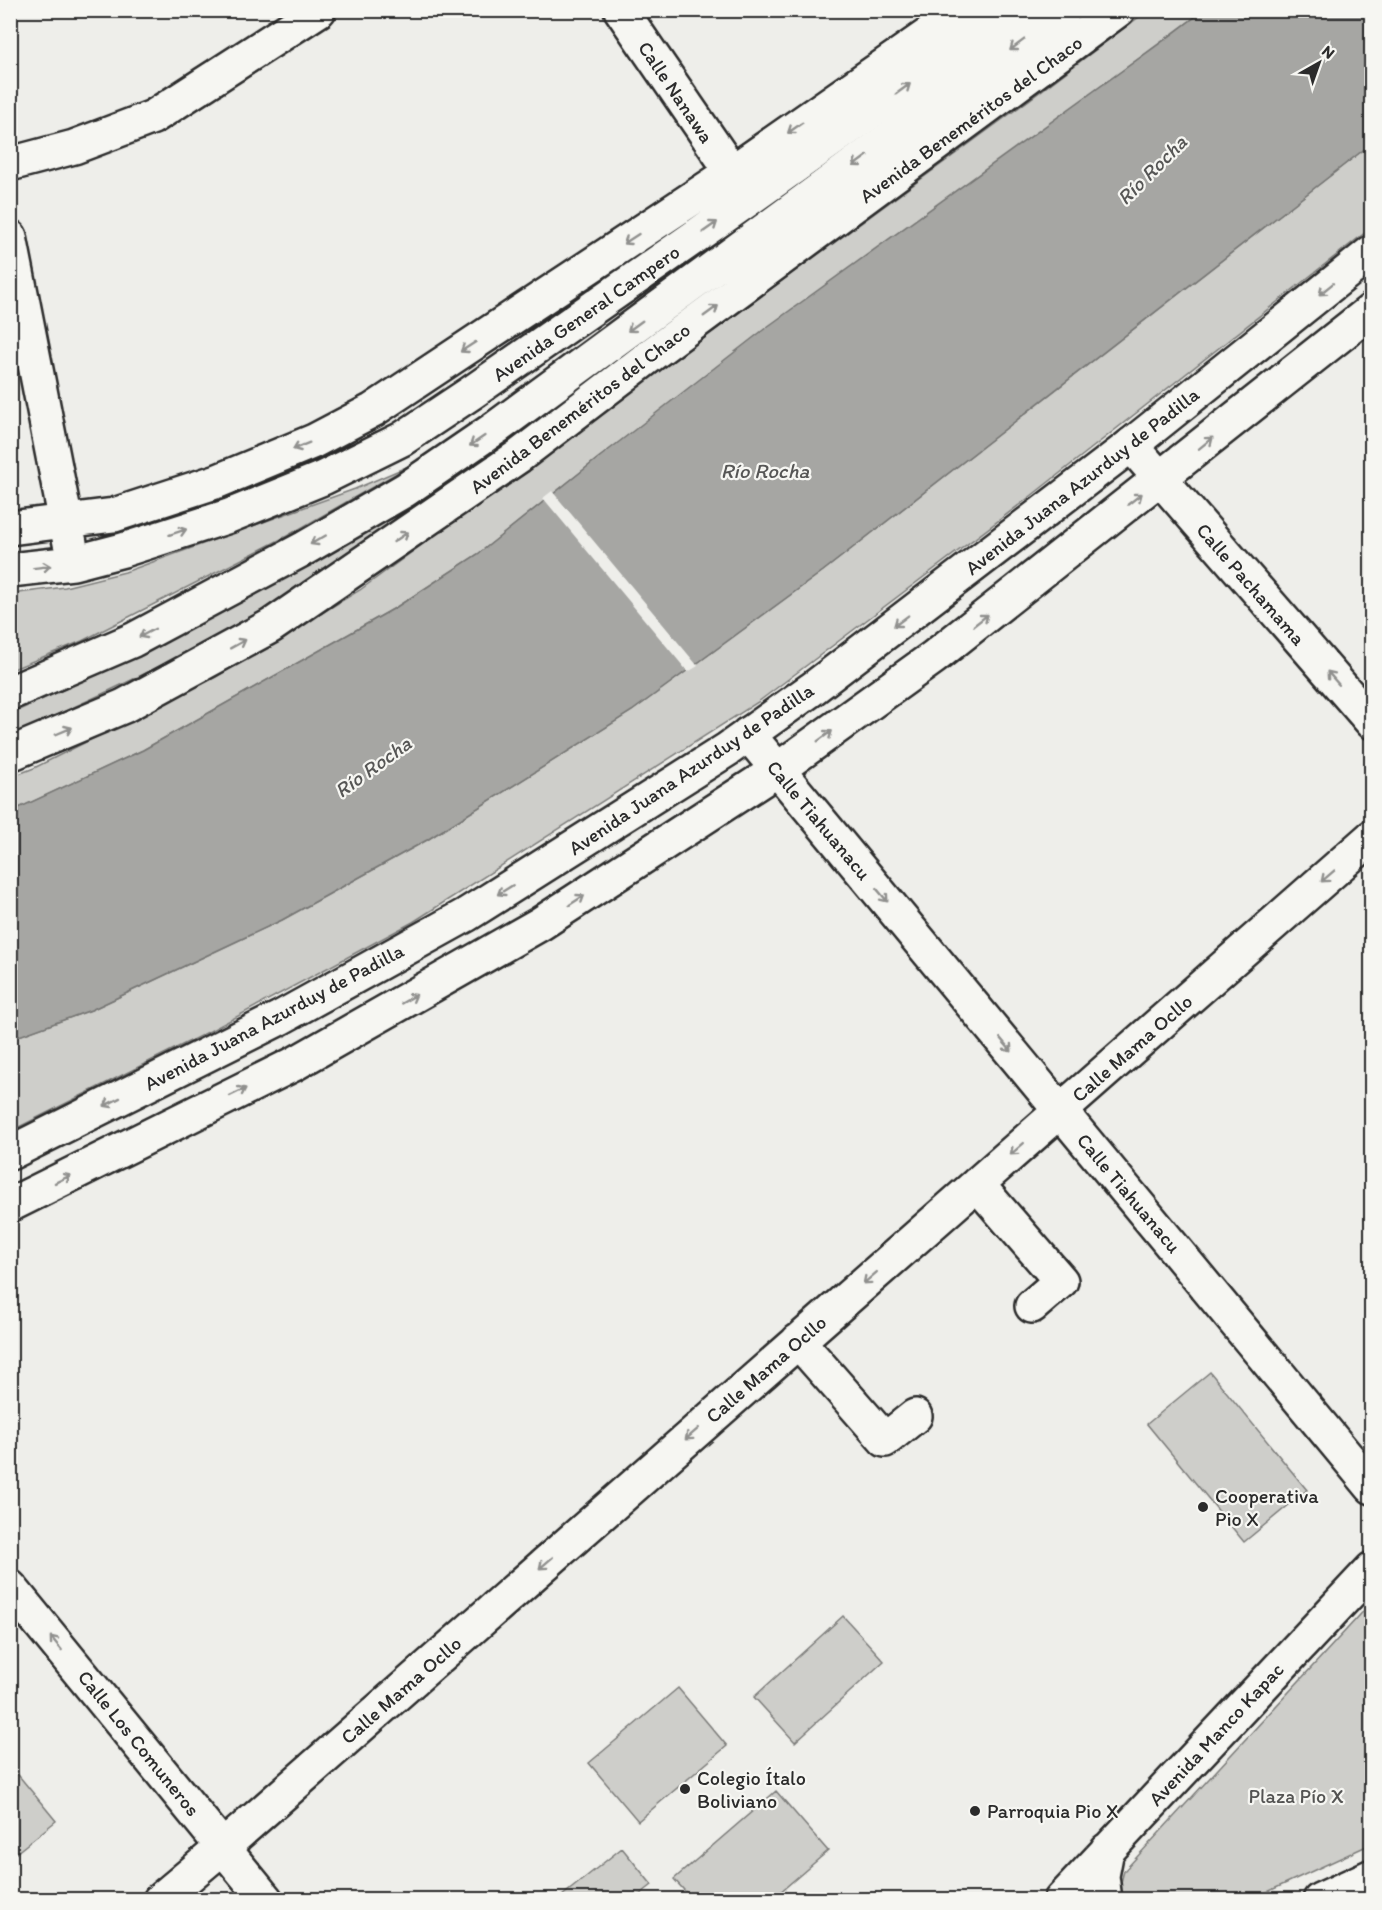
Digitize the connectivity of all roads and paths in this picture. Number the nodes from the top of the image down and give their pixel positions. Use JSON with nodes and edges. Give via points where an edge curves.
{"nodes":[{"id":1,"x":319,"y":10,"type":"edge"},
{"id":2,"x":621,"y":10,"type":"edge"},
{"id":3,"x":964,"y":10,"type":"edge"},
{"id":4,"x":1014,"y":10,"type":"edge"},
{"id":5,"x":1064,"y":10,"type":"edge"},
{"id":6,"x":1118,"y":10,"type":"edge"},
{"id":7,"x":10,"y":164,"type":"edge"},
{"id":8,"x":732,"y":172,"type":"junction"},
{"id":9,"x":10,"y":237,"type":"edge"},
{"id":10,"x":1371,"y":252,"type":"edge"},
{"id":11,"x":1371,"y":310,"type":"edge"},
{"id":12,"x":1131,"y":445,"type":"junction"},
{"id":13,"x":1160,"y":479,"type":"junction"},
{"id":14,"x":66,"y":521,"type":"junction"},
{"id":15,"x":10,"y":528,"type":"edge"},
{"id":16,"x":73,"y":563,"type":"junction"},
{"id":17,"x":10,"y":570,"type":"edge"},
{"id":18,"x":10,"y":693,"type":"edge"},
{"id":19,"x":1371,"y":722,"type":"edge"},
{"id":20,"x":748,"y":734,"type":"junction"},
{"id":21,"x":10,"y":754,"type":"edge"},
{"id":22,"x":777,"y":770,"type":"junction"},
{"id":23,"x":1371,"y":837,"type":"edge"},
{"id":24,"x":1061,"y":1111,"type":"junction"},
{"id":25,"x":10,"y":1153,"type":"edge"},
{"id":26,"x":977,"y":1184,"type":"junction"},
{"id":27,"x":10,"y":1205,"type":"edge"},
{"id":28,"x":1032,"y":1306,"type":"dead end"},
{"id":29,"x":798,"y":1341,"type":"junction"},
{"id":30,"x":915,"y":1416,"type":"dead end"},
{"id":31,"x":1371,"y":1487,"type":"edge"},
{"id":32,"x":1371,"y":1569,"type":"edge"},
{"id":33,"x":10,"y":1587,"type":"edge"},
{"id":34,"x":223,"y":1847,"type":"junction"},
{"id":35,"x":1107,"y":1850,"type":"junction"},
{"id":36,"x":1371,"y":1876,"type":"edge"},
{"id":37,"x":160,"y":1899,"type":"edge"},
{"id":38,"x":266,"y":1899,"type":"edge"},
{"id":39,"x":1061,"y":1899,"type":"edge"},
{"id":40,"x":1105,"y":1899,"type":"edge"},
{"id":41,"x":1320,"y":1899,"type":"edge"}],
"edges":[{"from":1,"to":7,"type":"street","via":[[153,117],[74,147]]},
{"from":2,"to":8,"type":"street","name":"Calle Nanawa"},
{"from":3,"to":8,"type":"street","name":"Avenida General Campero","one_way":true},
{"from":16,"to":4,"type":"street","name":"Avenida General Campero","one_way":true,"via":[[229,516],[323,478],[402,439]]},
{"from":5,"to":18,"type":"street","name":"Avenida Beneméritos del Chaco","one_way":true,"via":[[497,428],[405,490],[133,640]]},
{"from":21,"to":6,"type":"street","name":"Avenida Beneméritos del Chaco","one_way":true,"via":[[124,706],[271,626],[519,456]]},
{"from":8,"to":14,"type":"street","name":"Avenida General Campero","one_way":true,"via":[[373,410],[314,441],[218,481],[114,514]]},
{"from":9,"to":14,"type":"street"},
{"from":10,"to":12,"type":"street","name":"Avenida Juana Azurduy de Padilla","one_way":true},
{"from":13,"to":11,"type":"street","one_way":true},
{"from":12,"to":13,"type":"street","name":"Calle Pachamama"},
{"from":12,"to":20,"type":"street","name":"Avenida Juana Azurduy de Padilla","one_way":true},
{"from":19,"to":13,"type":"street","name":"Calle Pachamama","one_way":true},
{"from":22,"to":13,"type":"street","one_way":true,"via":[[934,657]]},
{"from":14,"to":15,"type":"street","name":"Avenida General Campero"},
{"from":14,"to":16,"type":"street"},
{"from":17,"to":16,"type":"street","name":"Avenida General Campero","one_way":true},
{"from":20,"to":22,"type":"street","name":"Calle Tiahuanacu"},
{"from":20,"to":25,"type":"street","name":"Avenida Juana Azurduy de Padilla","one_way":true,"via":[[456,921],[280,1018]]},
{"from":22,"to":24,"type":"street","name":"Calle Tiahuanacu","one_way":true},
{"from":27,"to":22,"type":"street","one_way":true,"via":[[294,1064],[540,924]]},
{"from":23,"to":24,"type":"street","name":"Calle Mama Ocllo","one_way":true},
{"from":24,"to":26,"type":"street","name":"Calle Mama Ocllo","one_way":true},
{"from":24,"to":31,"type":"street","name":"Calle Tiahuanacu"},
{"from":26,"to":28,"type":"street","via":[[1060,1281]]},
{"from":26,"to":29,"type":"street","name":"Calle Mama Ocllo","one_way":true},
{"from":29,"to":30,"type":"street","via":[[885,1440]]},
{"from":29,"to":34,"type":"street","name":"Calle Mama Ocllo","one_way":true},
{"from":32,"to":35,"type":"street","name":"Avenida Manco Kapac"},
{"from":34,"to":33,"type":"street","name":"Calle Los Comuneros","one_way":true},
{"from":34,"to":37,"type":"street","name":"Calle Mama Ocllo"},
{"from":34,"to":38,"type":"street","name":"Calle Los Comuneros"},
{"from":35,"to":39,"type":"street","name":"Avenida Manco Kapac"},
{"from":35,"to":40,"type":"street","via":[[1102,1876]]},
{"from":36,"to":41,"type":"street"}]}
